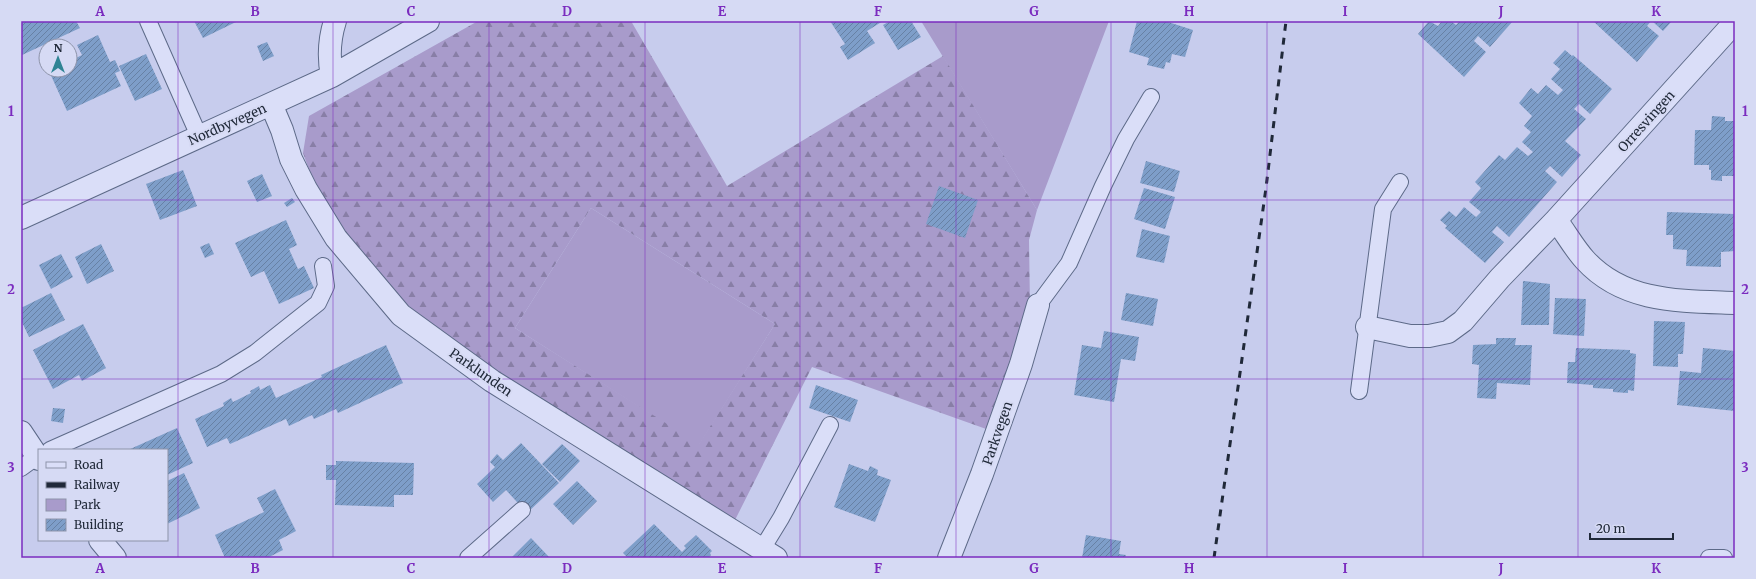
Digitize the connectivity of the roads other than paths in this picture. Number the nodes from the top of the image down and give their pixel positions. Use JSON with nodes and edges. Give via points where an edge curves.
{"nodes":[{"id":1,"x":148,"y":21,"type":"edge"},
{"id":2,"x":335,"y":21,"type":"edge"},
{"id":3,"x":428,"y":21,"type":"edge"},
{"id":4,"x":1735,"y":22,"type":"edge"},
{"id":5,"x":332,"y":76,"type":"junction"},
{"id":6,"x":1151,"y":97,"type":"dead end"},
{"id":7,"x":270,"y":104,"type":"junction"},
{"id":8,"x":199,"y":136,"type":"junction"},
{"id":9,"x":1400,"y":182,"type":"dead end"},
{"id":10,"x":21,"y":218,"type":"edge"},
{"id":11,"x":1556,"y":220,"type":"junction"},
{"id":12,"x":323,"y":266,"type":"dead end"},
{"id":13,"x":1735,"y":303,"type":"edge"},
{"id":14,"x":1038,"y":306,"type":"joint"},
{"id":15,"x":1367,"y":327,"type":"junction"},
{"id":16,"x":1359,"y":391,"type":"dead end"},
{"id":17,"x":830,"y":425,"type":"dead end"},
{"id":18,"x":21,"y":432,"type":"edge"},
{"id":19,"x":55,"y":449,"type":"edge"},
{"id":20,"x":37,"y":457,"type":"edge"},
{"id":21,"x":522,"y":510,"type":"dead end"},
{"id":22,"x":769,"y":554,"type":"edge"},
{"id":23,"x":468,"y":558,"type":"edge"},
{"id":24,"x":949,"y":558,"type":"edge"},
{"id":25,"x":1709,"y":558,"type":"edge"},
{"id":26,"x":1724,"y":558,"type":"edge"}],
"edges":[{"from":1,"to":8,"type":"lane"},
{"from":2,"to":5,"type":"street","via":[[328,58]]},
{"from":3,"to":5,"type":"street","name":"Nordbyvegen"},
{"from":4,"to":11,"type":"street","name":"Orresvingen"},
{"from":5,"to":7,"type":"street","name":"Nordbyvegen"},
{"from":6,"to":14,"type":"lane","via":[[1126,139],[1069,263]]},
{"from":7,"to":8,"type":"street","name":"Nordbyvegen"},
{"from":7,"to":22,"type":"street","name":"Parklunden","via":[[291,158],[336,238],[401,315],[492,381]]},
{"from":8,"to":10,"type":"street","name":"Nordbyvegen"},
{"from":9,"to":15,"type":"lane","via":[[1383,209]]},
{"from":11,"to":13,"type":"street","via":[[1585,260],[1611,282],[1642,295],[1686,301]]},
{"from":11,"to":15,"type":"street","name":"Orresvingen","via":[[1463,321],[1448,332],[1410,336]]},
{"from":12,"to":19,"type":"lane","via":[[326,286],[318,303],[255,353],[222,374]]},
{"from":14,"to":24,"type":"street","name":"Parkvegen","via":[[1021,364]]},
{"from":15,"to":16,"type":"lane"},
{"from":17,"to":22,"type":"lane","via":[[781,518]]},
{"from":18,"to":20,"type":"street"},
{"from":21,"to":23,"type":"lane"},
{"from":25,"to":26,"type":"lane"}]}
